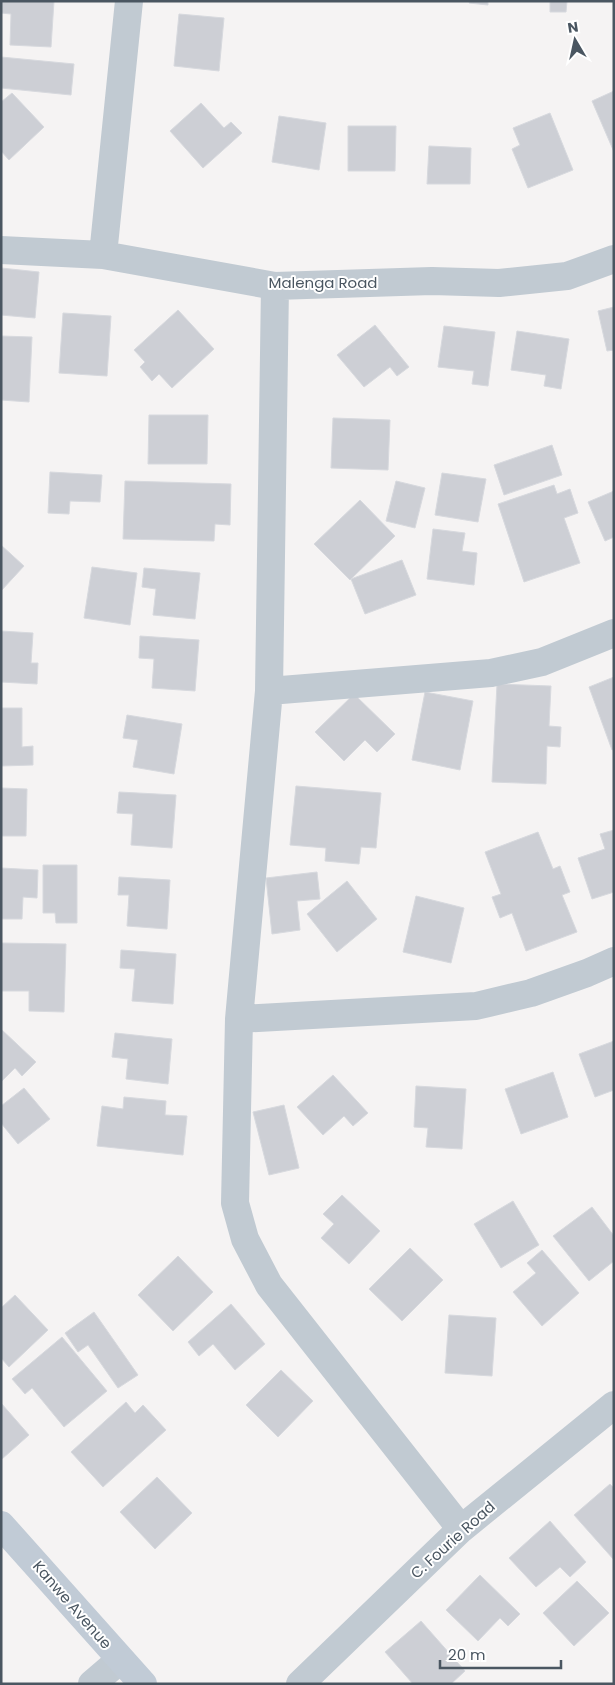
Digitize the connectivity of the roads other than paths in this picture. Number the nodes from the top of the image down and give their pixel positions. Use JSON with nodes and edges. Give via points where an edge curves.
{"nodes":[{"id":1,"x":129,"y":1,"type":"edge"},
{"id":2,"x":1,"y":250,"type":"edge"},
{"id":3,"x":103,"y":255,"type":"junction"},
{"id":4,"x":614,"y":259,"type":"edge"},
{"id":5,"x":275,"y":286,"type":"junction"},
{"id":6,"x":614,"y":633,"type":"edge"},
{"id":7,"x":269,"y":692,"type":"junction"},
{"id":8,"x":614,"y":961,"type":"edge"},
{"id":9,"x":239,"y":1019,"type":"junction"},
{"id":10,"x":614,"y":1405,"type":"edge"},
{"id":11,"x":1,"y":1526,"type":"edge"},
{"id":12,"x":461,"y":1529,"type":"junction"},
{"id":13,"x":120,"y":1660,"type":"junction"},
{"id":14,"x":92,"y":1684,"type":"edge"},
{"id":15,"x":143,"y":1684,"type":"edge"},
{"id":16,"x":300,"y":1684,"type":"edge"}],
"edges":[{"from":1,"to":3,"type":"street"},
{"from":2,"to":3,"type":"street","name":"Malenga Road"},
{"from":3,"to":5,"type":"street","name":"Malenga Road"},
{"from":4,"to":5,"type":"street","name":"Malenga Road","via":[[567,276],[499,283],[432,281]]},
{"from":5,"to":7,"type":"street"},
{"from":6,"to":7,"type":"street","via":[[542,662],[491,673]]},
{"from":7,"to":9,"type":"street"},
{"from":8,"to":9,"type":"street","via":[[531,994],[476,1006]]},
{"from":9,"to":12,"type":"street","via":[[235,1203],[245,1239],[269,1285]]},
{"from":10,"to":12,"type":"street","name":"C. Fourie Road"},
{"from":11,"to":13,"type":"main road","name":"Kanwe Avenue"},
{"from":12,"to":16,"type":"street","name":"C. Fourie Road"},
{"from":13,"to":14,"type":"street"},
{"from":13,"to":15,"type":"main road","name":"Kanwe Avenue"}]}
